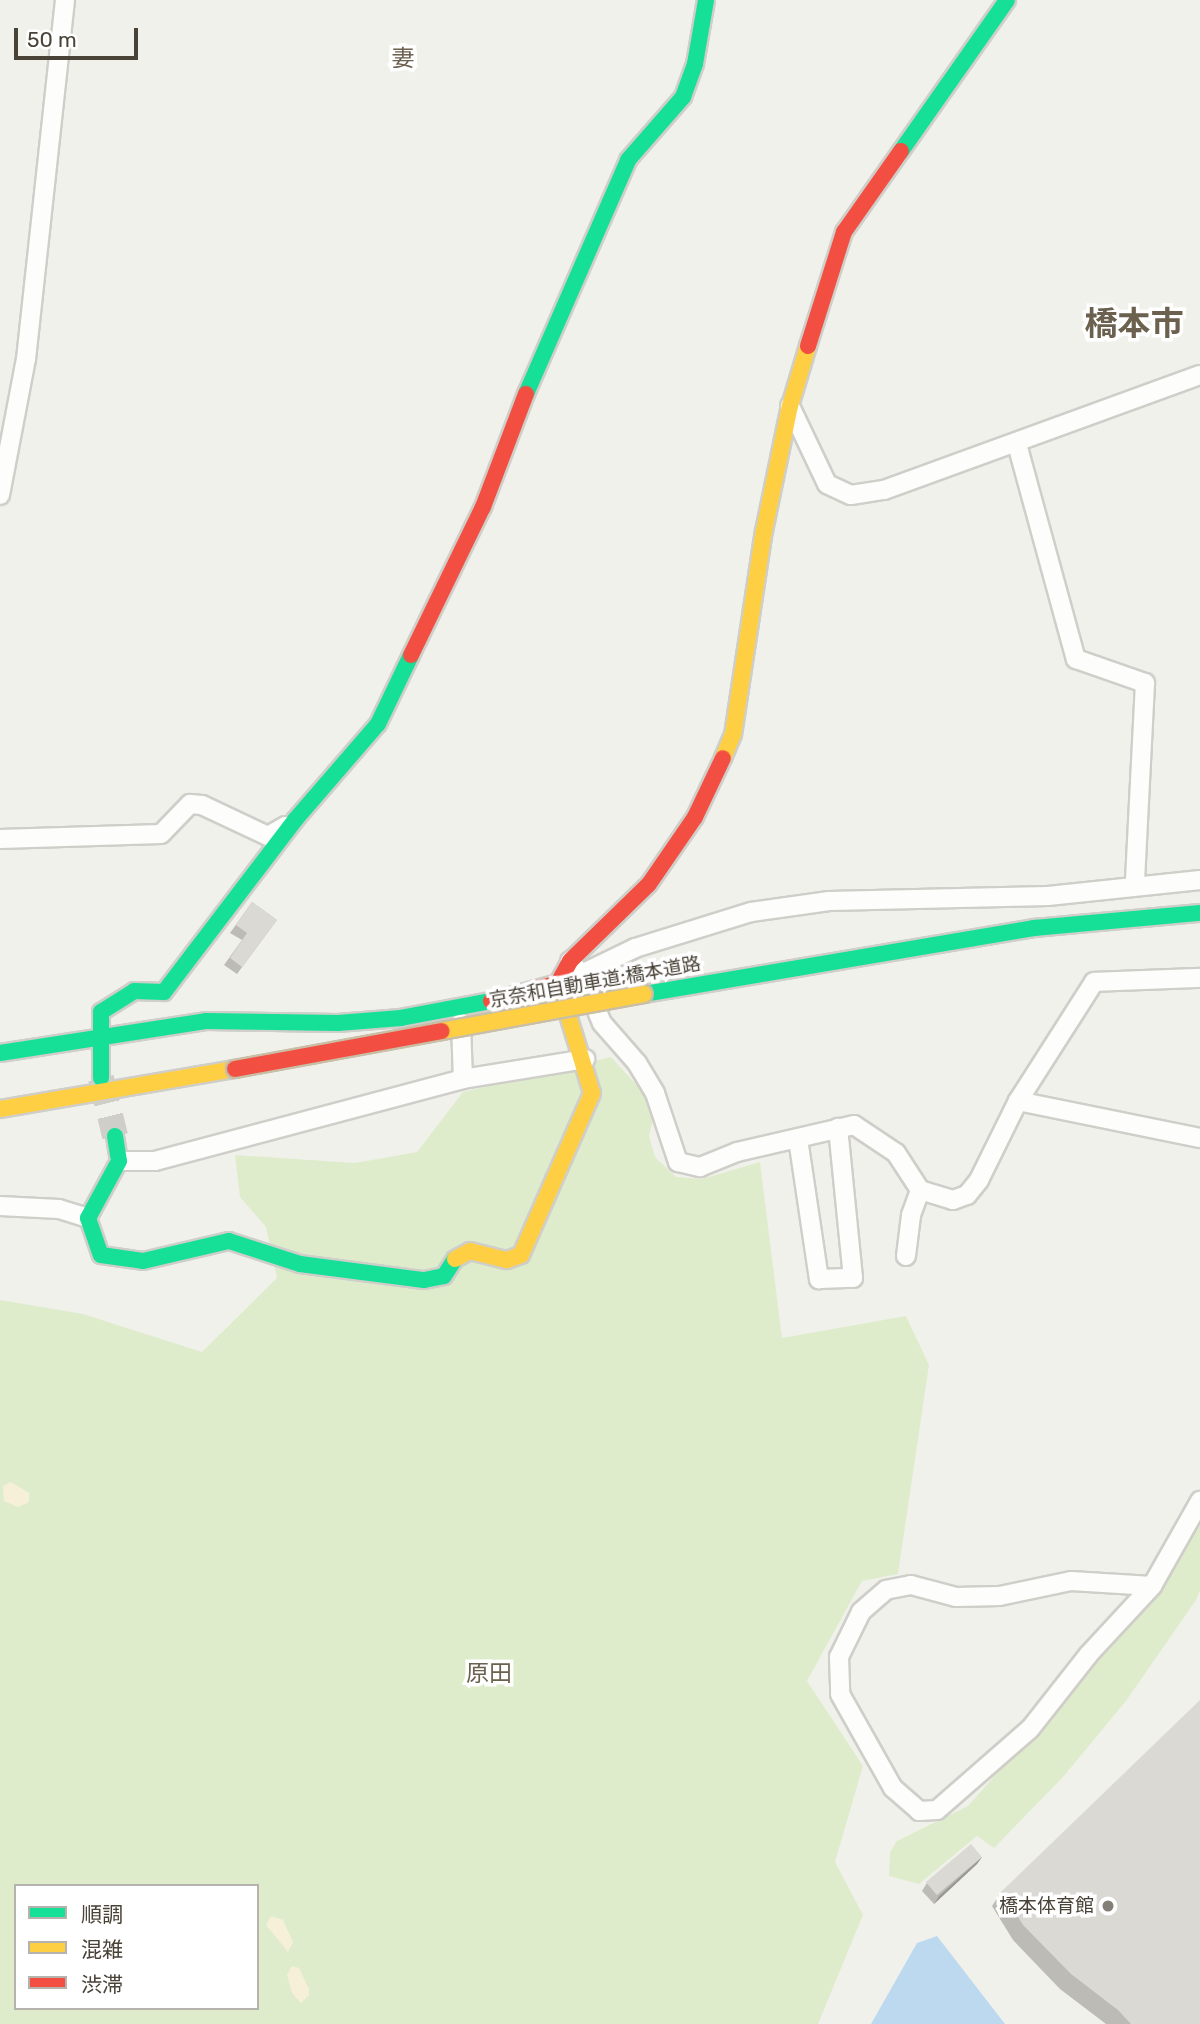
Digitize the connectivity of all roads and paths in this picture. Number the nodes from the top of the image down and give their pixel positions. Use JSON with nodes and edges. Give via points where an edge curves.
{"nodes":[{"id":1,"x":65,"y":0,"type":"edge"},
{"id":2,"x":706,"y":0,"type":"edge"},
{"id":3,"x":1007,"y":0,"type":"edge"},
{"id":4,"x":1200,"y":375,"type":"edge"},
{"id":5,"x":790,"y":406,"type":"junction"},
{"id":6,"x":1017,"y":444,"type":"junction"},
{"id":7,"x":0,"y":495,"type":"edge"},
{"id":8,"x":295,"y":820,"type":"junction"},
{"id":9,"x":0,"y":839,"type":"edge"},
{"id":10,"x":1200,"y":880,"type":"edge"},
{"id":11,"x":1135,"y":883,"type":"junction"},
{"id":12,"x":1200,"y":913,"type":"edge"},
{"id":13,"x":576,"y":968,"type":"junction"},
{"id":14,"x":1200,"y":978,"type":"edge"},
{"id":15,"x":558,"y":983,"type":"junction"},
{"id":16,"x":460,"y":1009,"type":"junction"},
{"id":17,"x":98,"y":1035,"type":"junction"},
{"id":18,"x":0,"y":1053,"type":"edge"},
{"id":19,"x":584,"y":1059,"type":"junction"},
{"id":20,"x":101,"y":1079,"type":"tunnel mouth"},
{"id":21,"x":463,"y":1079,"type":"junction"},
{"id":22,"x":1018,"y":1101,"type":"junction"},
{"id":23,"x":0,"y":1109,"type":"edge"},
{"id":24,"x":838,"y":1128,"type":"junction"},
{"id":25,"x":115,"y":1136,"type":"tunnel mouth"},
{"id":26,"x":1200,"y":1138,"type":"edge"},
{"id":27,"x":798,"y":1139,"type":"junction"},
{"id":28,"x":119,"y":1161,"type":"junction"},
{"id":29,"x":920,"y":1190,"type":"junction"},
{"id":30,"x":0,"y":1206,"type":"edge"},
{"id":31,"x":88,"y":1218,"type":"junction"},
{"id":32,"x":906,"y":1256,"type":"dead end"},
{"id":33,"x":1200,"y":1501,"type":"edge"},
{"id":34,"x":1152,"y":1586,"type":"junction"}],
"edges":[{"from":1,"to":7,"type":"street","via":[[26,359]]},
{"from":2,"to":8,"type":"main road","via":[[695,64],[683,97],[628,160],[546,343],[483,507],[378,724]]},
{"from":3,"to":5,"type":"main road","via":[[844,232]]},
{"from":4,"to":6,"type":"street"},
{"from":5,"to":6,"type":"street","via":[[827,484],[851,495],[884,491]]},
{"from":5,"to":13,"type":"main road","via":[[764,531],[733,735],[695,817],[649,884]]},
{"from":6,"to":11,"type":"street","via":[[1076,659],[1145,683]]},
{"from":8,"to":9,"type":"street","via":[[268,836],[202,805],[190,804],[161,834]]},
{"from":8,"to":17,"type":"main road","via":[[180,975],[164,992],[134,991],[114,1002],[101,1012]]},
{"from":10,"to":11,"type":"street"},
{"from":11,"to":13,"type":"street","via":[[1048,896],[829,901],[751,912]]},
{"from":12,"to":23,"type":"main road","name":"京奈和自動車道;橋本道路","bridge":true,"via":[[1034,929]]},
{"from":13,"to":15,"type":"street"},
{"from":13,"to":27,"type":"street","via":[[602,1023],[656,1093],[677,1162],[701,1167],[737,1152]]},
{"from":14,"to":22,"type":"street","via":[[1094,982]]},
{"from":15,"to":16,"type":"main road"},
{"from":15,"to":19,"type":"main road"},
{"from":16,"to":17,"type":"main road","via":[[338,1023],[206,1021]]},
{"from":16,"to":21,"type":"street"},
{"from":17,"to":18,"type":"main road"},
{"from":17,"to":20,"type":"main road"},
{"from":19,"to":21,"type":"street"},
{"from":19,"to":31,"type":"main road","via":[[592,1093],[521,1255],[507,1260],[470,1251],[459,1253],[444,1276],[424,1280],[300,1264],[229,1241],[143,1261],[123,1261],[101,1255]]},
{"from":21,"to":28,"type":"street","via":[[155,1161]]},
{"from":22,"to":26,"type":"street"},
{"from":22,"to":29,"type":"street","via":[[967,1195],[953,1200]]},
{"from":24,"to":27,"type":"street"},
{"from":24,"to":27,"type":"street","via":[[853,1278],[819,1279]]},
{"from":24,"to":29,"type":"street","via":[[854,1125],[895,1153]]},
{"from":25,"to":28,"type":"main road"},
{"from":28,"to":31,"type":"main road"},
{"from":29,"to":32,"type":"street","via":[[911,1215]]},
{"from":30,"to":31,"type":"street","via":[[59,1209]]},
{"from":33,"to":34,"type":"street"},
{"from":34,"to":34,"type":"street","via":[[1089,1654],[1030,1729],[937,1810],[919,1811],[893,1788],[840,1694],[839,1657],[861,1612],[886,1590],[911,1585],[956,1597],[1000,1596],[1070,1581]]}]}
